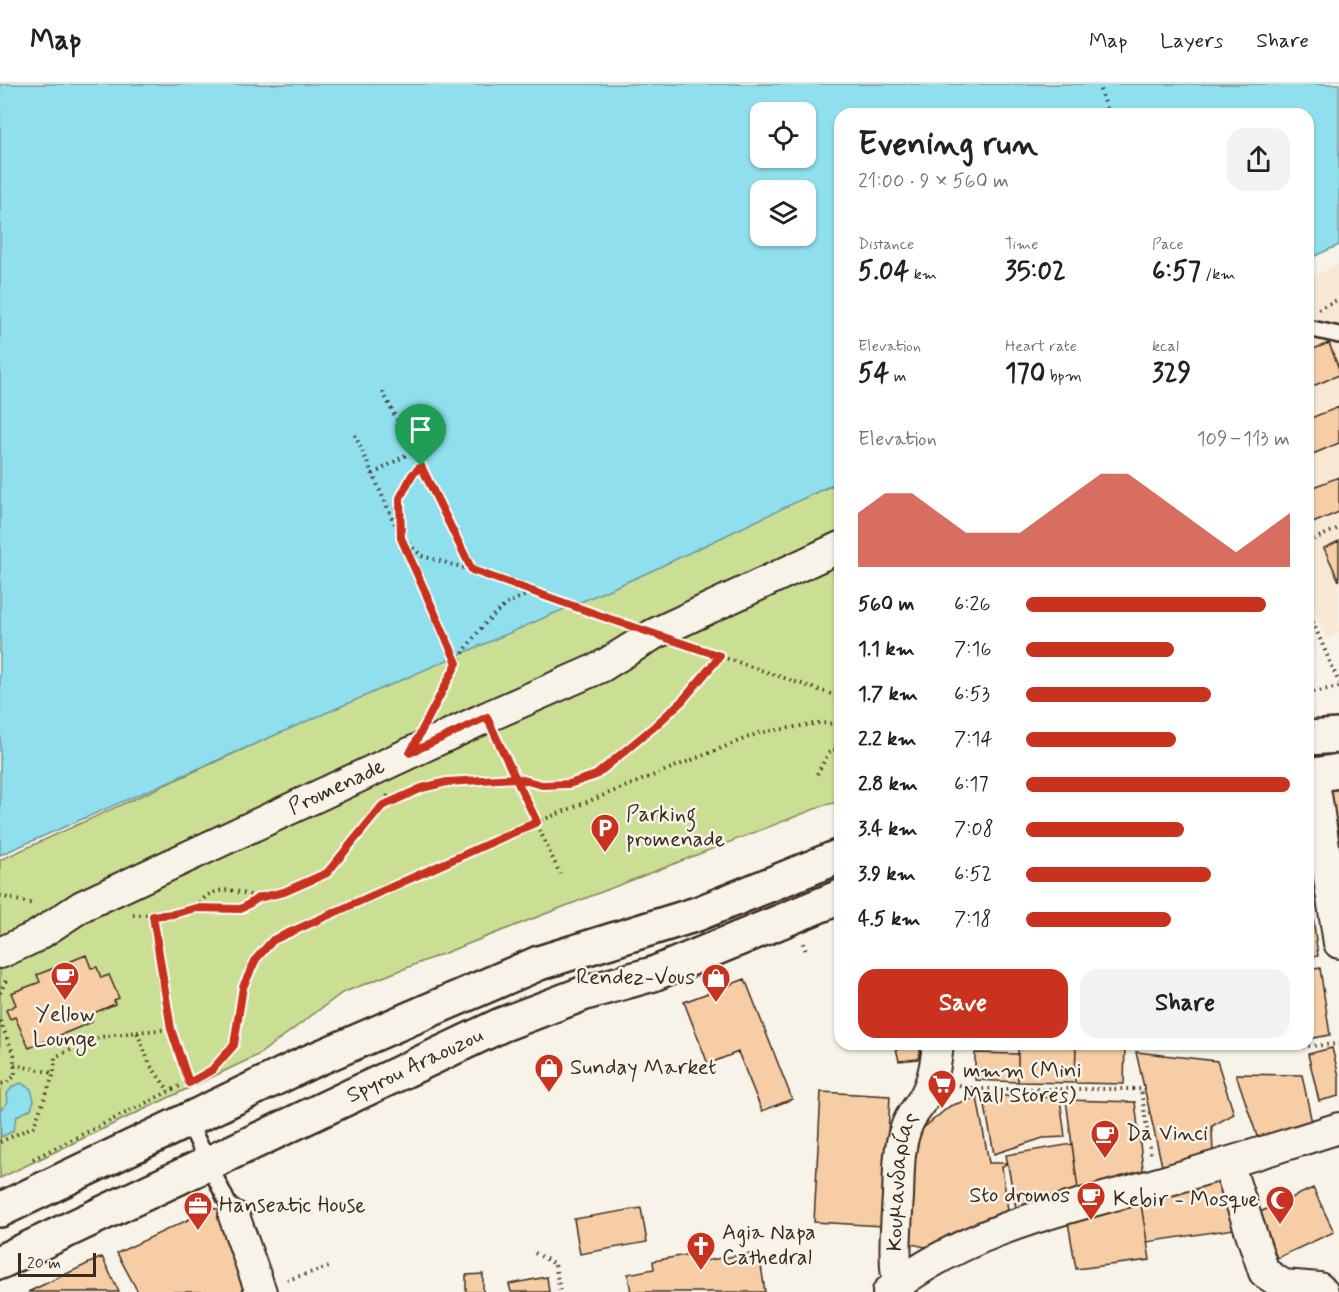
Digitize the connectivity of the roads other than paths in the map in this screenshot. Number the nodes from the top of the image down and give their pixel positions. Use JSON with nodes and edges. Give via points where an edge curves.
{"nodes":[{"id":1,"x":1314,"y":329,"type":"edge"},
{"id":2,"x":1339,"y":335,"type":"edge"},
{"id":3,"x":834,"y":550,"type":"edge"},
{"id":4,"x":1339,"y":736,"type":"edge"},
{"id":5,"x":1314,"y":738,"type":"edge"},
{"id":6,"x":1320,"y":774,"type":"edge"},
{"id":7,"x":834,"y":858,"type":"edge"},
{"id":8,"x":834,"y":899,"type":"edge"},
{"id":9,"x":1339,"y":943,"type":"edge"},
{"id":10,"x":0,"y":953,"type":"edge"},
{"id":11,"x":937,"y":1050,"type":"edge"},
{"id":12,"x":185,"y":1103,"type":"junction"},
{"id":13,"x":1339,"y":1128,"type":"edge"},
{"id":14,"x":1228,"y":1163,"type":"junction"},
{"id":15,"x":209,"y":1165,"type":"junction"},
{"id":16,"x":0,"y":1210,"type":"edge"},
{"id":17,"x":234,"y":1216,"type":"joint"},
{"id":18,"x":0,"y":1262,"type":"edge"},
{"id":19,"x":272,"y":1287,"type":"edge"},
{"id":20,"x":895,"y":1290,"type":"edge"},
{"id":21,"x":1323,"y":1292,"type":"edge"}],
"edges":[{"from":1,"to":2,"type":"lane"},
{"from":3,"to":10,"type":"street","name":"Promenade","via":[[654,634],[601,667],[82,906],[34,937]]},
{"from":4,"to":5,"type":"main road"},
{"from":6,"to":9,"type":"street"},
{"from":7,"to":12,"type":"main road","name":"Spyrou Araouzou","via":[[697,914],[539,963],[307,1063]]},
{"from":8,"to":15,"type":"main road","name":"Spyrou Araouzou","via":[[653,974],[585,993],[501,1026]]},
{"from":11,"to":20,"type":"street","name":"Κουμανδαρίας","via":[[932,1080],[904,1131],[899,1166]]},
{"from":12,"to":15,"type":"lane"},
{"from":12,"to":16,"type":"main road","name":"Spyrou Araouzou"},
{"from":13,"to":14,"type":"street"},
{"from":14,"to":20,"type":"street","via":[[1020,1221],[956,1248]]},
{"from":14,"to":21,"type":"street","via":[[1264,1272],[1283,1285],[1320,1288]]},
{"from":15,"to":17,"type":"lane"},
{"from":15,"to":18,"type":"main road","name":"Spyrou Araouzou"},
{"from":17,"to":19,"type":"street"}]}
